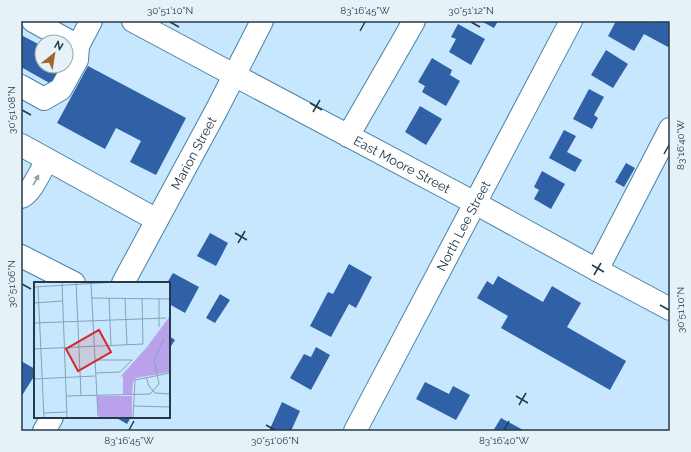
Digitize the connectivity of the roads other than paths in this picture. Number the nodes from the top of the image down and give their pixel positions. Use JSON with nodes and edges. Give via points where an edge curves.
{"nodes":[{"id":1,"x":33,"y":21,"type":"edge"},
{"id":2,"x":91,"y":21,"type":"edge"},
{"id":3,"x":262,"y":21,"type":"edge"},
{"id":4,"x":414,"y":21,"type":"edge"},
{"id":5,"x":571,"y":21,"type":"edge"},
{"id":6,"x":136,"y":22,"type":"edge"},
{"id":7,"x":78,"y":46,"type":"junction"},
{"id":8,"x":234,"y":76,"type":"junction"},
{"id":9,"x":21,"y":86,"type":"edge"},
{"id":10,"x":670,"y":129,"type":"edge"},
{"id":11,"x":348,"y":136,"type":"junction"},
{"id":12,"x":21,"y":145,"type":"edge"},
{"id":13,"x":47,"y":160,"type":"junction"},
{"id":14,"x":21,"y":198,"type":"edge"},
{"id":15,"x":476,"y":203,"type":"junction"},
{"id":16,"x":157,"y":220,"type":"junction"},
{"id":17,"x":28,"y":260,"type":"edge"},
{"id":18,"x":598,"y":270,"type":"junction"},
{"id":19,"x":72,"y":282,"type":"edge"},
{"id":20,"x":124,"y":282,"type":"edge"},
{"id":21,"x":670,"y":309,"type":"edge"},
{"id":22,"x":51,"y":418,"type":"edge"},
{"id":23,"x":44,"y":431,"type":"edge"},
{"id":24,"x":354,"y":431,"type":"edge"}],
"edges":[{"from":1,"to":7,"type":"street"},
{"from":2,"to":7,"type":"street"},
{"from":3,"to":8,"type":"street","name":"Marion Street"},
{"from":4,"to":11,"type":"street"},
{"from":5,"to":15,"type":"street","name":"North Lee Street"},
{"from":6,"to":8,"type":"street","name":"East Moore Street"},
{"from":7,"to":9,"type":"street","via":[[77,60],[61,88],[44,100]]},
{"from":8,"to":11,"type":"street","name":"East Moore Street"},
{"from":8,"to":16,"type":"street","name":"Marion Street"},
{"from":10,"to":18,"type":"street"},
{"from":11,"to":15,"type":"street","name":"East Moore Street"},
{"from":12,"to":13,"type":"street"},
{"from":14,"to":13,"type":"street","one_way":true,"via":[[29,192]]},
{"from":13,"to":16,"type":"street"},
{"from":15,"to":18,"type":"street","name":"East Moore Street"},
{"from":15,"to":24,"type":"street","name":"North Lee Street"},
{"from":16,"to":20,"type":"street","name":"Marion Street"},
{"from":17,"to":19,"type":"street"},
{"from":18,"to":21,"type":"street","name":"East Moore Street"},
{"from":22,"to":23,"type":"street"}]}
